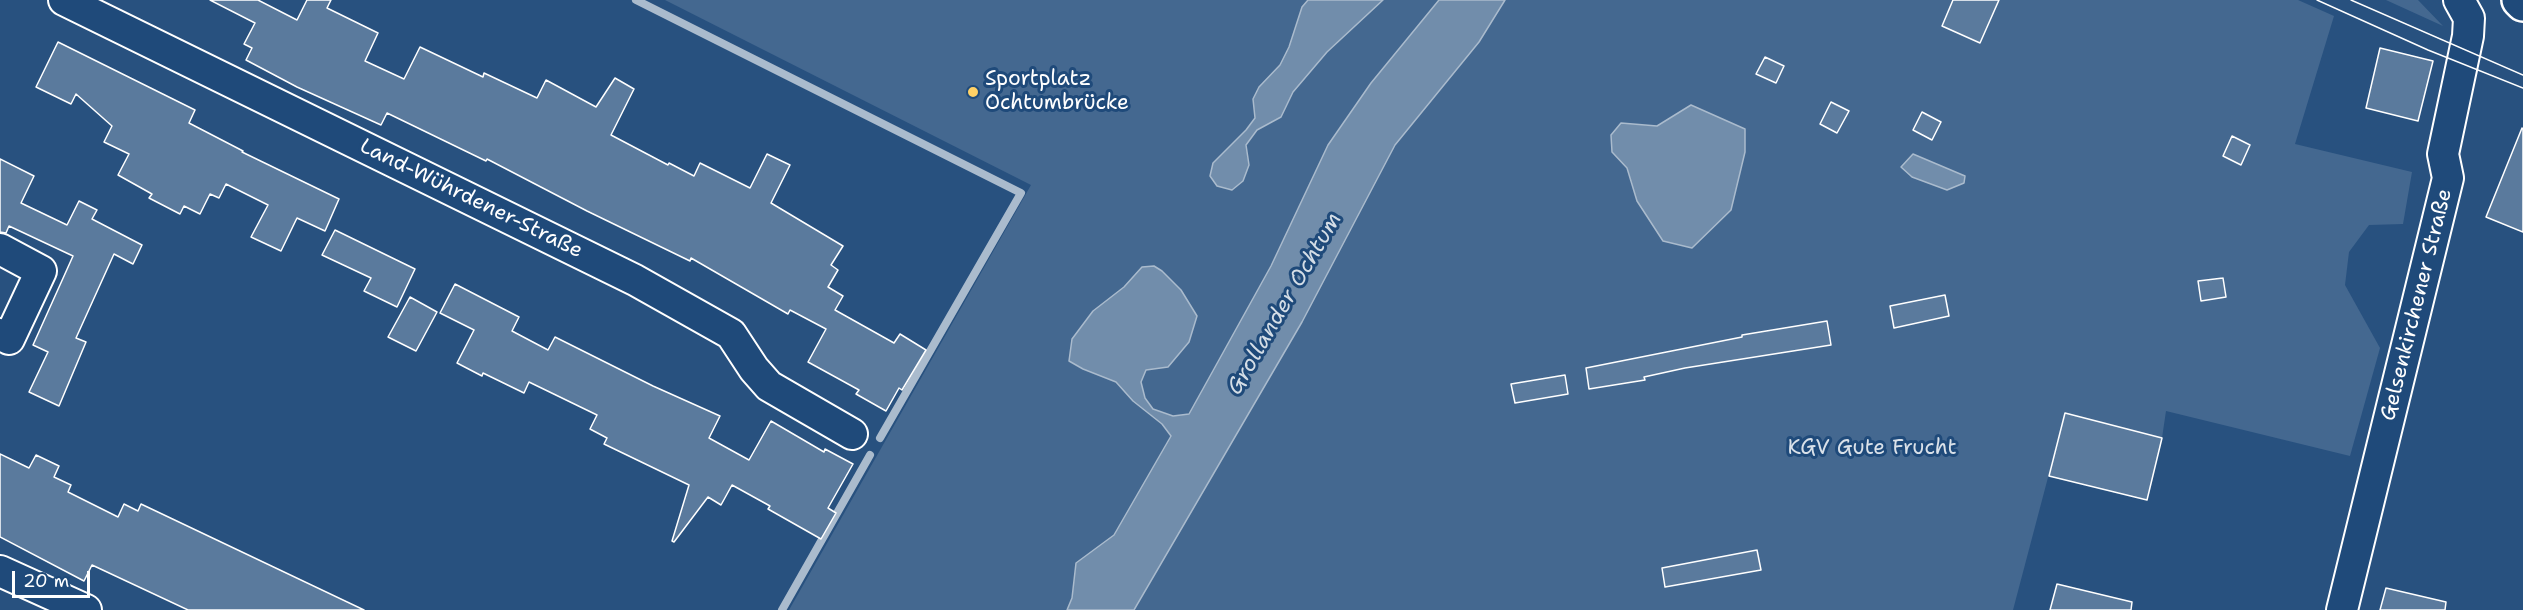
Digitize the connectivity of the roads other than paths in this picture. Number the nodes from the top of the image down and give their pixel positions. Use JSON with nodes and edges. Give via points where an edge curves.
{"nodes":[{"id":1,"x":64,"y":0,"type":"edge"},
{"id":2,"x":2459,"y":0,"type":"edge"},
{"id":3,"x":2519,"y":0,"type":"edge"},
{"id":4,"x":2523,"y":4,"type":"edge"},
{"id":5,"x":0,"y":249,"type":"edge"},
{"id":6,"x":0,"y":334,"type":"edge"},
{"id":7,"x":852,"y":434,"type":"dead end"},
{"id":8,"x":0,"y":571,"type":"edge"},
{"id":9,"x":86,"y":610,"type":"edge"},
{"id":10,"x":2342,"y":610,"type":"edge"}],
"edges":[{"from":1,"to":7,"type":"street","name":"Land-Wührdener-Straße","via":[[635,280],[731,334],[769,386]]},
{"from":2,"to":10,"type":"street","name":"Gelsenkirchener Straße","via":[[2469,18],[2468,36],[2443,154],[2448,178]]},
{"from":3,"to":4,"type":"highway"},
{"from":5,"to":6,"type":"street","via":[[41,271],[9,339]]},
{"from":8,"to":9,"type":"street"}]}
